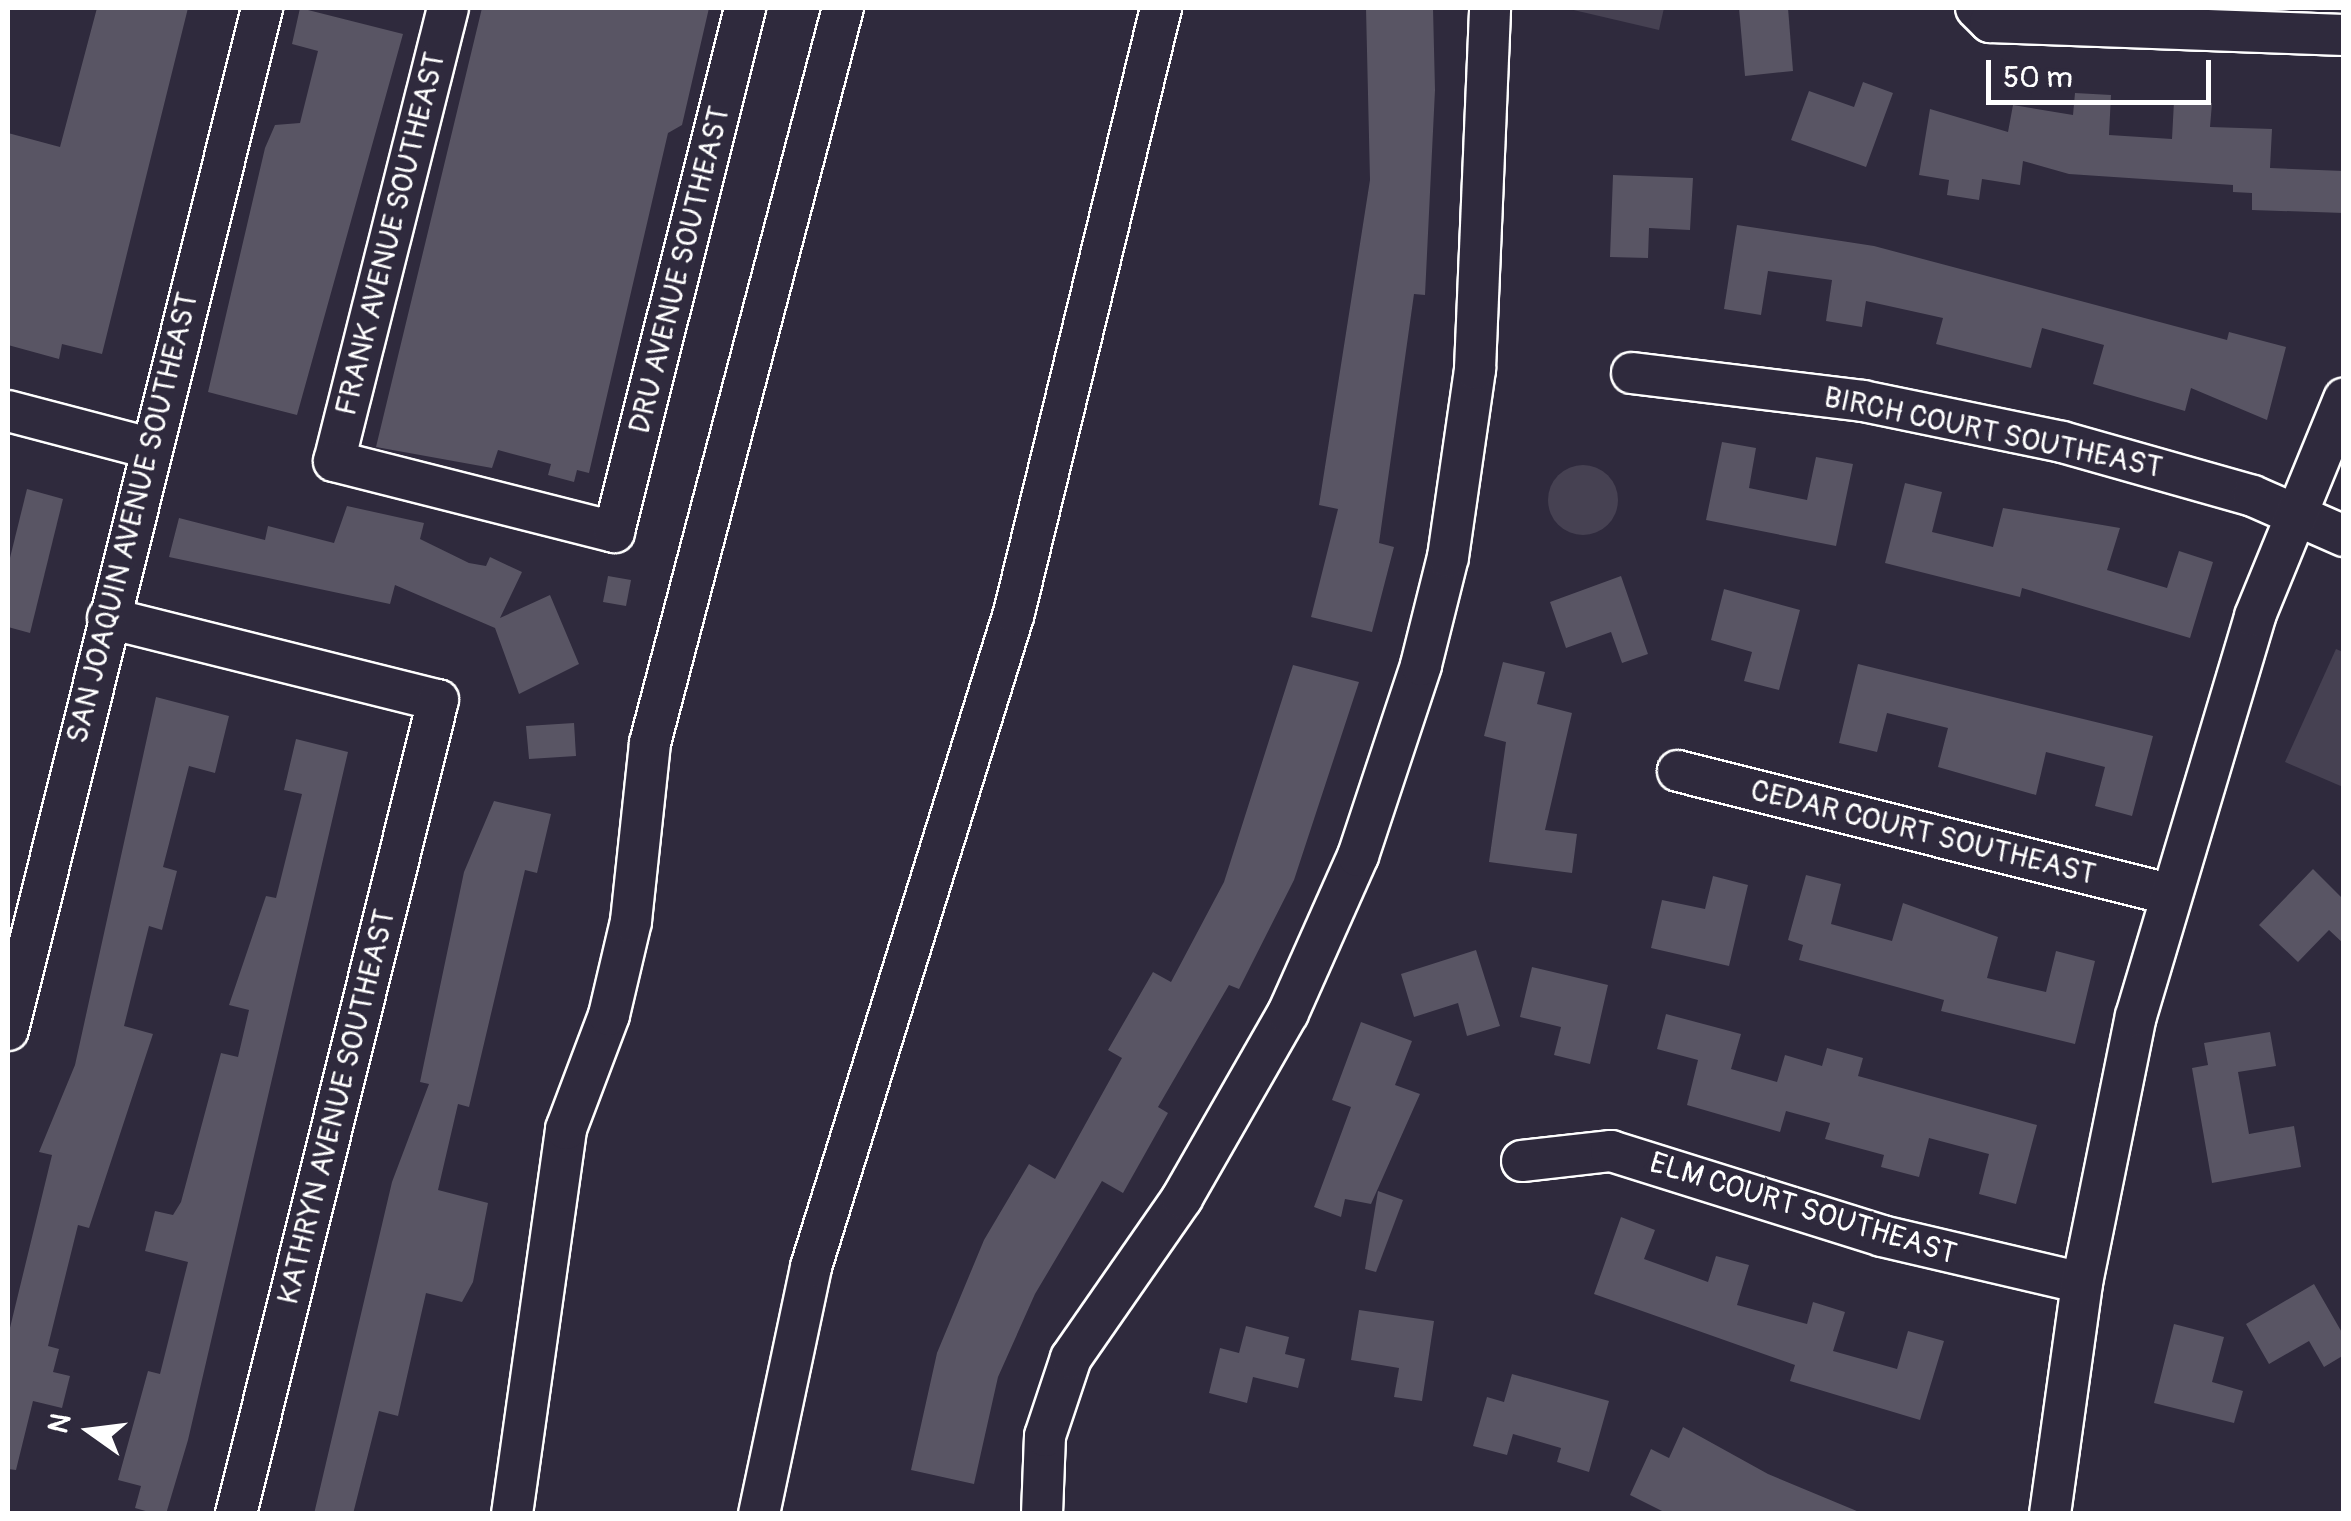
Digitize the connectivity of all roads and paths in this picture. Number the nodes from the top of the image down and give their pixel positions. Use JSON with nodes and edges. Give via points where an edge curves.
{"nodes":[{"id":1,"x":262,"y":8,"type":"edge"},
{"id":2,"x":448,"y":8,"type":"edge"},
{"id":3,"x":745,"y":8,"type":"edge"},
{"id":4,"x":843,"y":8,"type":"edge"},
{"id":5,"x":1161,"y":8,"type":"edge"},
{"id":6,"x":1490,"y":8,"type":"edge"},
{"id":7,"x":1976,"y":8,"type":"edge"},
{"id":8,"x":2344,"y":35,"type":"edge"},
{"id":9,"x":1632,"y":374,"type":"dead end"},
{"id":10,"x":2344,"y":398,"type":"edge"},
{"id":11,"x":8,"y":411,"type":"edge"},
{"id":12,"x":149,"y":448,"type":"junction"},
{"id":13,"x":2296,"y":514,"type":"junction"},
{"id":14,"x":614,"y":532,"type":"joint"},
{"id":15,"x":2344,"y":536,"type":"edge"},
{"id":16,"x":108,"y":618,"type":"junction"},
{"id":17,"x":1678,"y":771,"type":"dead end"},
{"id":18,"x":2168,"y":894,"type":"junction"},
{"id":19,"x":8,"y":1030,"type":"edge"},
{"id":20,"x":1522,"y":1161,"type":"dead end"},
{"id":21,"x":2082,"y":1284,"type":"junction"},
{"id":22,"x":236,"y":1514,"type":"edge"},
{"id":23,"x":512,"y":1514,"type":"edge"},
{"id":24,"x":759,"y":1514,"type":"edge"},
{"id":25,"x":1042,"y":1514,"type":"edge"},
{"id":26,"x":2050,"y":1514,"type":"edge"}],
"edges":[{"from":1,"to":12,"type":"street","name":"SAN JOAQUIN AVENUE SOUTHEAST"},
{"from":2,"to":14,"type":"street","name":"FRANK AVENUE SOUTHEAST","via":[[334,462]]},
{"from":3,"to":14,"type":"street","name":"DRU AVENUE SOUTHEAST"},
{"from":4,"to":23,"type":"street","via":[[650,743],[632,921],[610,1016],[566,1129]]},
{"from":5,"to":24,"type":"street","via":[[1014,613],[811,1267]]},
{"from":6,"to":25,"type":"street","via":[[1475,369],[1448,557],[1421,665],[1358,856],[1288,1013],[1191,1183],[1072,1358],[1045,1436]]},
{"from":7,"to":8,"type":"street","via":[[1990,22]]},
{"from":9,"to":13,"type":"street","name":"BIRCH COURT SOUTHEAST","via":[[1964,421],[2168,470]]},
{"from":10,"to":13,"type":"street"},
{"from":11,"to":12,"type":"street"},
{"from":12,"to":16,"type":"street","name":"SAN JOAQUIN AVENUE SOUTHEAST"},
{"from":13,"to":15,"type":"street","name":"BIRCH COURT SOUTHEAST"},
{"from":13,"to":18,"type":"street"},
{"from":16,"to":19,"type":"street","name":"SAN JOAQUIN AVENUE SOUTHEAST"},
{"from":16,"to":22,"type":"street","name":"KATHRYN AVENUE SOUTHEAST","via":[[438,700]]},
{"from":17,"to":18,"type":"street","name":"CEDAR COURT SOUTHEAST"},
{"from":18,"to":21,"type":"street"},
{"from":20,"to":21,"type":"street","name":"ELM COURT SOUTHEAST","via":[[1611,1151],[1882,1236]]},
{"from":21,"to":26,"type":"street"}]}
